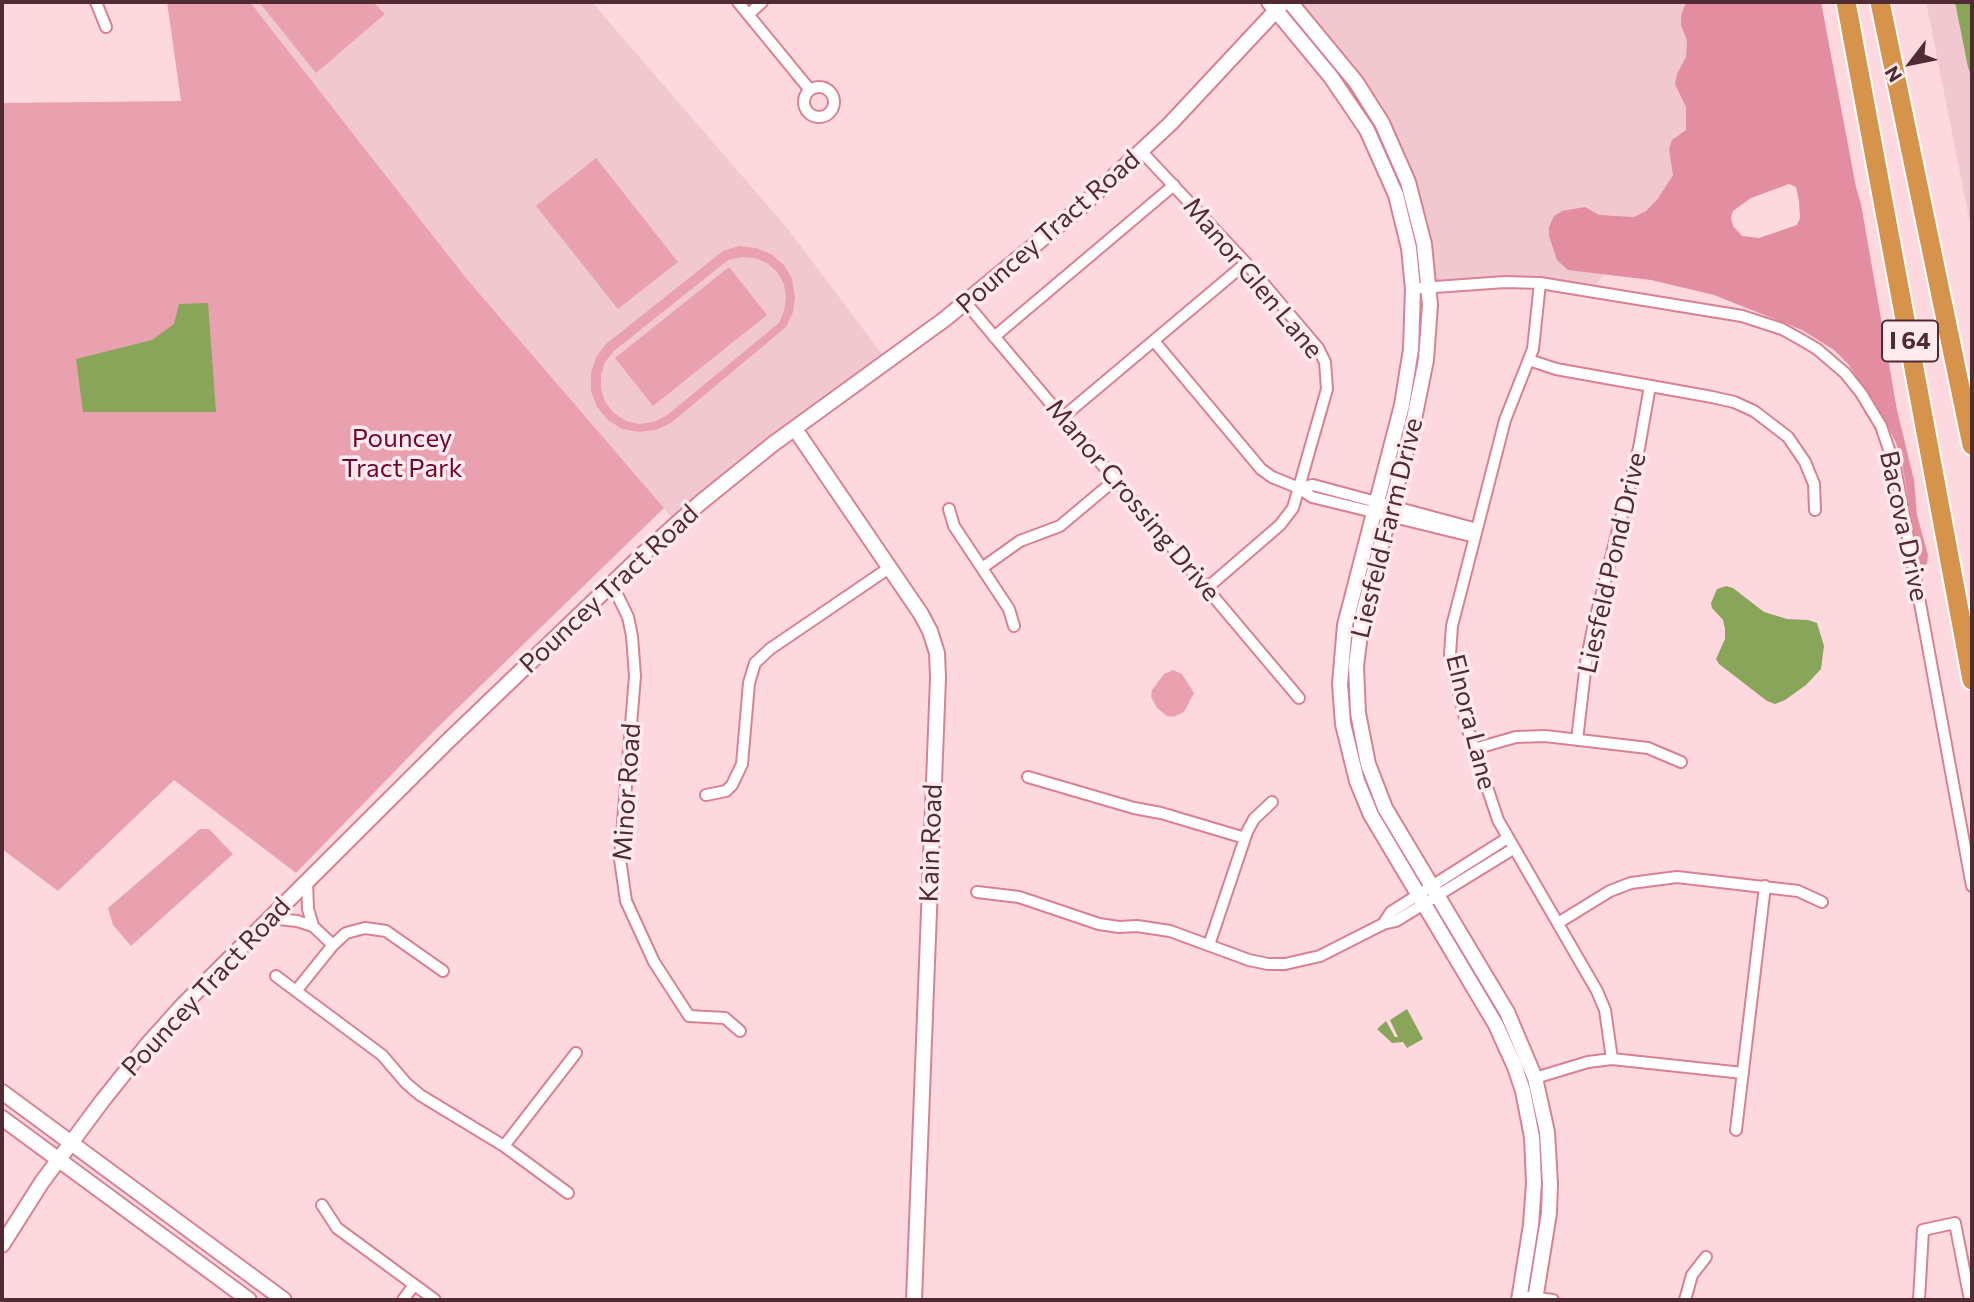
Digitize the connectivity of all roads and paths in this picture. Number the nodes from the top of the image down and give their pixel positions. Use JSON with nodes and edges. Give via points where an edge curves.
{"nodes":[{"id":1,"x":96,"y":2,"type":"edge"},
{"id":2,"x":738,"y":2,"type":"edge"},
{"id":3,"x":762,"y":2,"type":"edge"},
{"id":4,"x":1290,"y":2,"type":"edge"},
{"id":5,"x":1846,"y":2,"type":"edge"},
{"id":6,"x":1881,"y":2,"type":"edge"},
{"id":7,"x":1276,"y":5,"type":"edge"},
{"id":8,"x":749,"y":14,"type":"junction"},
{"id":9,"x":106,"y":27,"type":"dead end"},
{"id":10,"x":810,"y":90,"type":"dead end"},
{"id":11,"x":1142,"y":152,"type":"junction"},
{"id":12,"x":1174,"y":185,"type":"junction"},
{"id":13,"x":1246,"y":263,"type":"junction"},
{"id":14,"x":1539,"y":283,"type":"junction"},
{"id":15,"x":1429,"y":288,"type":"junction"},
{"id":16,"x":1413,"y":289,"type":"junction"},
{"id":17,"x":965,"y":303,"type":"junction"},
{"id":18,"x":994,"y":337,"type":"junction"},
{"id":19,"x":1154,"y":341,"type":"junction"},
{"id":20,"x":1529,"y":360,"type":"junction"},
{"id":21,"x":1650,"y":386,"type":"junction"},
{"id":22,"x":1063,"y":416,"type":"junction"},
{"id":23,"x":795,"y":429,"type":"junction"},
{"id":24,"x":1972,"y":445,"type":"edge"},
{"id":25,"x":1116,"y":479,"type":"junction"},
{"id":26,"x":1299,"y":488,"type":"junction"},
{"id":27,"x":1382,"y":508,"type":"junction"},
{"id":28,"x":948,"y":509,"type":"dead end"},
{"id":29,"x":1815,"y":510,"type":"dead end"},
{"id":30,"x":1476,"y":533,"type":"junction"},
{"id":31,"x":889,"y":568,"type":"junction"},
{"id":32,"x":982,"y":568,"type":"junction"},
{"id":33,"x":611,"y":584,"type":"junction"},
{"id":34,"x":1207,"y":588,"type":"junction"},
{"id":35,"x":1014,"y":626,"type":"dead end"},
{"id":36,"x":1972,"y":680,"type":"edge"},
{"id":37,"x":1299,"y":698,"type":"dead end"},
{"id":38,"x":1577,"y":740,"type":"junction"},
{"id":39,"x":1474,"y":749,"type":"junction"},
{"id":40,"x":1681,"y":762,"type":"dead end"},
{"id":41,"x":1028,"y":777,"type":"dead end"},
{"id":42,"x":706,"y":795,"type":"dead end"},
{"id":43,"x":1272,"y":802,"type":"dead end"},
{"id":44,"x":1245,"y":838,"type":"junction"},
{"id":45,"x":1506,"y":839,"type":"junction"},
{"id":46,"x":1513,"y":849,"type":"junction"},
{"id":47,"x":307,"y":881,"type":"junction"},
{"id":48,"x":1765,"y":886,"type":"junction"},
{"id":49,"x":1972,"y":886,"type":"edge"},
{"id":50,"x":1434,"y":891,"type":"junction"},
{"id":51,"x":977,"y":892,"type":"dead end"},
{"id":52,"x":1420,"y":899,"type":"junction"},
{"id":53,"x":1822,"y":902,"type":"dead end"},
{"id":54,"x":270,"y":918,"type":"junction"},
{"id":55,"x":1558,"y":923,"type":"junction"},
{"id":56,"x":313,"y":926,"type":"junction"},
{"id":57,"x":333,"y":945,"type":"junction"},
{"id":58,"x":1209,"y":945,"type":"junction"},
{"id":59,"x":443,"y":971,"type":"dead end"},
{"id":60,"x":276,"y":976,"type":"dead end"},
{"id":61,"x":296,"y":991,"type":"junction"},
{"id":62,"x":740,"y":1031,"type":"dead end"},
{"id":63,"x":576,"y":1053,"type":"dead end"},
{"id":64,"x":1612,"y":1059,"type":"junction"},
{"id":65,"x":1743,"y":1073,"type":"junction"},
{"id":66,"x":1535,"y":1078,"type":"junction"},
{"id":67,"x":2,"y":1091,"type":"edge"},
{"id":68,"x":2,"y":1118,"type":"edge"},
{"id":69,"x":1736,"y":1130,"type":"dead end"},
{"id":70,"x":70,"y":1143,"type":"junction"},
{"id":71,"x":504,"y":1146,"type":"junction"},
{"id":72,"x":58,"y":1160,"type":"junction"},
{"id":73,"x":568,"y":1193,"type":"dead end"},
{"id":74,"x":322,"y":1205,"type":"dead end"},
{"id":75,"x":2,"y":1245,"type":"edge"},
{"id":76,"x":1706,"y":1256,"type":"dead end"},
{"id":77,"x":414,"y":1285,"type":"junction"},
{"id":78,"x":1519,"y":1298,"type":"edge"},
{"id":79,"x":1535,"y":1299,"type":"edge"},
{"id":80,"x":249,"y":1300,"type":"edge"},
{"id":81,"x":284,"y":1300,"type":"edge"},
{"id":82,"x":403,"y":1300,"type":"edge"},
{"id":83,"x":435,"y":1300,"type":"edge"},
{"id":84,"x":914,"y":1300,"type":"edge"},
{"id":85,"x":1553,"y":1300,"type":"edge"},
{"id":86,"x":1685,"y":1300,"type":"edge"},
{"id":87,"x":1919,"y":1300,"type":"edge"},
{"id":88,"x":1970,"y":1300,"type":"edge"}],
"edges":[{"from":1,"to":9,"type":"street"},
{"from":2,"to":8,"type":"street"},
{"from":3,"to":8,"type":"street"},
{"from":4,"to":15,"type":"street","name":"Liesfeld Farm Drive","via":[[1356,82],[1389,137],[1418,213]]},
{"from":5,"to":36,"type":"highway","number":"I 64"},
{"from":6,"to":24,"type":"highway","number":"I 64"},
{"from":7,"to":11,"type":"street","name":"Pouncey Tract Road"},
{"from":7,"to":16,"type":"street","name":"Liesfeld Farm Drive","via":[[1348,100],[1375,145],[1403,220]]},
{"from":8,"to":10,"type":"street"},
{"from":11,"to":12,"type":"street","name":"Manor Glen Lane"},
{"from":11,"to":17,"type":"street","name":"Pouncey Tract Road"},
{"from":12,"to":13,"type":"street","name":"Manor Glen Lane"},
{"from":12,"to":18,"type":"street"},
{"from":13,"to":19,"type":"street"},
{"from":13,"to":26,"type":"street","name":"Manor Glen Lane","via":[[1325,362],[1326,389]]},
{"from":14,"to":15,"type":"street","name":"Bacova Drive"},
{"from":14,"to":20,"type":"street","name":"Elnora Lane"},
{"from":14,"to":49,"type":"street","name":"Bacova Drive","via":[[1759,320],[1817,349],[1861,393],[1881,426],[1895,467]]},
{"from":15,"to":16,"type":"street","name":"Bacova Drive"},
{"from":15,"to":27,"type":"street","name":"Liesfeld Farm Drive","via":[[1425,369],[1413,424]]},
{"from":16,"to":27,"type":"street","name":"Liesfeld Farm Drive","via":[[1411,349]]},
{"from":17,"to":18,"type":"street","name":"Manor Crossing Drive"},
{"from":17,"to":23,"type":"street","name":"Pouncey Tract Road"},
{"from":18,"to":22,"type":"street","name":"Manor Crossing Drive"},
{"from":19,"to":22,"type":"street"},
{"from":19,"to":26,"type":"street","via":[[1261,469]]},
{"from":20,"to":21,"type":"street"},
{"from":20,"to":30,"type":"street","name":"Elnora Lane","via":[[1505,420]]},
{"from":21,"to":29,"type":"street","via":[[1734,402],[1765,417],[1788,437],[1805,462],[1814,484]]},
{"from":21,"to":38,"type":"street","name":"Liesfeld Pond Drive","via":[[1639,448],[1593,628]]},
{"from":22,"to":25,"type":"street","name":"Manor Crossing Drive"},
{"from":23,"to":31,"type":"street","name":"Kain Road"},
{"from":23,"to":33,"type":"street","name":"Pouncey Tract Road","via":[[700,503]]},
{"from":25,"to":32,"type":"street","via":[[1060,526],[1020,541]]},
{"from":25,"to":34,"type":"street","name":"Manor Crossing Drive"},
{"from":26,"to":27,"type":"street","via":[[1313,485]]},
{"from":26,"to":34,"type":"street","name":"Manor Glen Lane","via":[[1288,517]]},
{"from":27,"to":30,"type":"street"},
{"from":27,"to":50,"type":"street","name":"Liesfeld Farm Drive","via":[[1360,626],[1358,713],[1379,793]]},
{"from":27,"to":52,"type":"street","name":"Liesfeld Farm Drive","via":[[1345,625],[1340,684],[1343,724],[1363,798]]},
{"from":28,"to":32,"type":"street"},
{"from":30,"to":39,"type":"street","name":"Elnora Lane","via":[[1452,626],[1450,654]]},
{"from":31,"to":42,"type":"street","via":[[755,663],[742,764],[726,791]]},
{"from":31,"to":84,"type":"street","name":"Kain Road","via":[[930,631],[938,662]]},
{"from":32,"to":35,"type":"street","via":[[1009,609]]},
{"from":33,"to":47,"type":"street","name":"Pouncey Tract Road"},
{"from":33,"to":62,"type":"street","name":"Minor Road","via":[[628,617],[635,676],[620,859],[625,901],[654,962],[689,1016],[725,1018]]},
{"from":34,"to":37,"type":"street","name":"Manor Crossing Drive"},
{"from":38,"to":39,"type":"street","via":[[1516,737]]},
{"from":38,"to":40,"type":"street","via":[[1648,748]]},
{"from":39,"to":45,"type":"street","name":"Elnora Lane"},
{"from":41,"to":44,"type":"street"},
{"from":43,"to":44,"type":"street","via":[[1254,819]]},
{"from":44,"to":58,"type":"street"},
{"from":45,"to":46,"type":"street","name":"Elnora Lane"},
{"from":45,"to":50,"type":"street"},
{"from":46,"to":50,"type":"street"},
{"from":46,"to":55,"type":"street","name":"Elnora Lane"},
{"from":47,"to":54,"type":"street","name":"Pouncey Tract Road"},
{"from":47,"to":56,"type":"street"},
{"from":48,"to":53,"type":"street","via":[[1798,891]]},
{"from":48,"to":55,"type":"street","via":[[1654,878],[1610,891]]},
{"from":48,"to":65,"type":"street"},
{"from":50,"to":52,"type":"street"},
{"from":50,"to":66,"type":"street","name":"Liesfeld Farm Drive","via":[[1507,1012]]},
{"from":51,"to":58,"type":"street","via":[[1019,897],[1099,924],[1170,931]]},
{"from":52,"to":58,"type":"street","via":[[1320,956],[1285,964],[1249,960]]},
{"from":52,"to":78,"type":"street","name":"Liesfeld Farm Drive","via":[[1496,1025],[1523,1091],[1534,1183]]},
{"from":54,"to":56,"type":"street"},
{"from":54,"to":70,"type":"street","name":"Pouncey Tract Road","via":[[147,1045]]},
{"from":55,"to":64,"type":"street","name":"Elnora Lane","via":[[1605,1010]]},
{"from":56,"to":57,"type":"street"},
{"from":57,"to":59,"type":"street","via":[[346,933],[365,928],[386,932]]},
{"from":57,"to":61,"type":"street"},
{"from":60,"to":61,"type":"street"},
{"from":61,"to":71,"type":"street","via":[[382,1055],[420,1095]]},
{"from":63,"to":71,"type":"street"},
{"from":64,"to":65,"type":"street"},
{"from":64,"to":66,"type":"street"},
{"from":65,"to":69,"type":"street"},
{"from":66,"to":79,"type":"street","name":"Liesfeld Farm Drive","via":[[1548,1132],[1550,1171],[1549,1213]]},
{"from":67,"to":70,"type":"street"},
{"from":68,"to":72,"type":"street"},
{"from":70,"to":72,"type":"street","name":"Pouncey Tract Road"},
{"from":70,"to":81,"type":"street"},
{"from":71,"to":73,"type":"street"},
{"from":72,"to":75,"type":"street","name":"Pouncey Tract Road"},
{"from":72,"to":80,"type":"street"},
{"from":74,"to":77,"type":"street","via":[[337,1227]]},
{"from":76,"to":86,"type":"street","via":[[1692,1275]]},
{"from":77,"to":82,"type":"street"},
{"from":77,"to":83,"type":"street"},
{"from":78,"to":79,"type":"street"},
{"from":79,"to":85,"type":"street"},
{"from":87,"to":88,"type":"street","via":[[1923,1230],[1955,1223]]}]}
